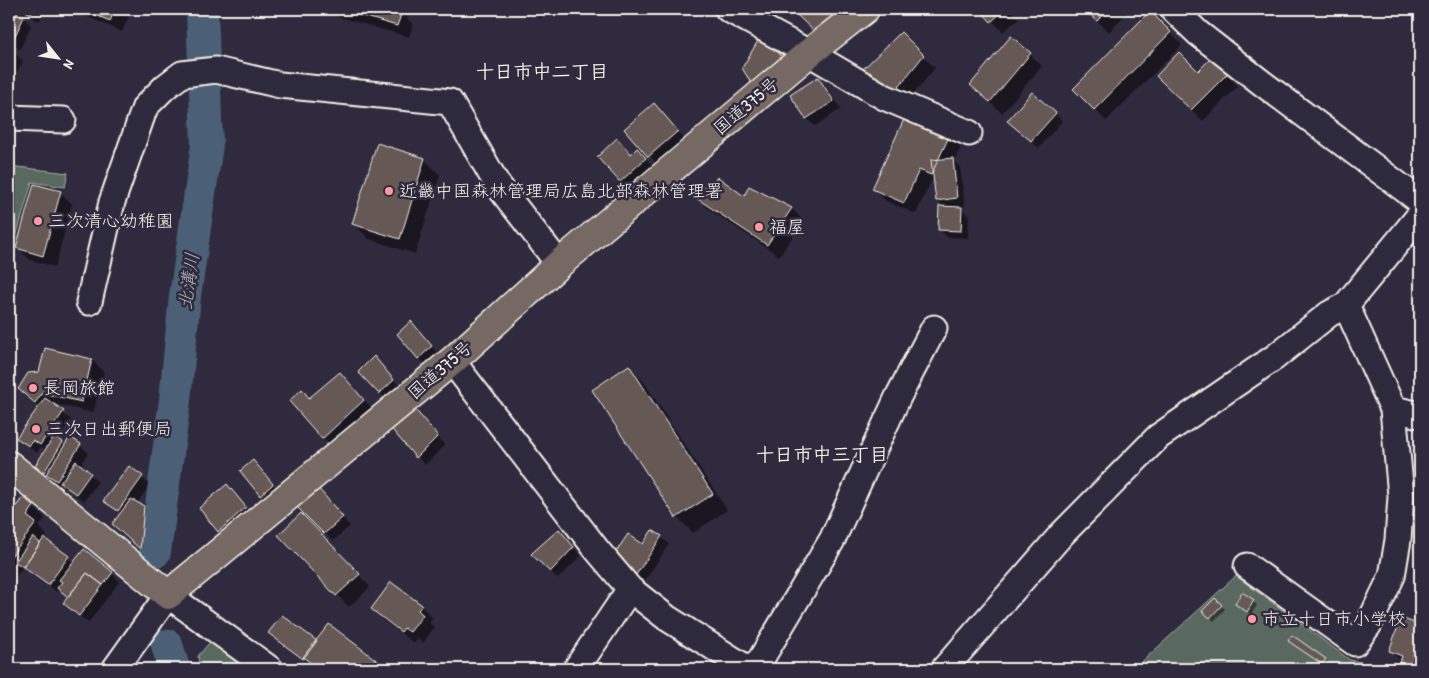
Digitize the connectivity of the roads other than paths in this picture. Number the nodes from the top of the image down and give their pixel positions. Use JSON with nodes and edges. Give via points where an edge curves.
{"nodes":[{"id":1,"x":728,"y":9,"type":"edge"},
{"id":2,"x":864,"y":9,"type":"edge"},
{"id":3,"x":1173,"y":9,"type":"edge"},
{"id":4,"x":809,"y":53,"type":"junction"},
{"id":5,"x":9,"y":118,"type":"edge"},
{"id":6,"x":63,"y":120,"type":"dead end"},
{"id":7,"x":969,"y":133,"type":"dead end"},
{"id":8,"x":1420,"y":201,"type":"edge"},
{"id":9,"x":1420,"y":215,"type":"edge"},
{"id":10,"x":559,"y":264,"type":"junction"},
{"id":11,"x":90,"y":302,"type":"dead end"},
{"id":12,"x":1346,"y":306,"type":"junction"},
{"id":13,"x":934,"y":328,"type":"dead end"},
{"id":14,"x":452,"y":361,"type":"junction"},
{"id":15,"x":1393,"y":408,"type":"junction"},
{"id":16,"x":1420,"y":415,"type":"edge"},
{"id":17,"x":9,"y":465,"type":"edge"},
{"id":18,"x":1247,"y":566,"type":"dead end"},
{"id":19,"x":630,"y":589,"type":"junction"},
{"id":20,"x":168,"y":595,"type":"junction"},
{"id":21,"x":116,"y":669,"type":"edge"},
{"id":22,"x":270,"y":669,"type":"edge"},
{"id":23,"x":576,"y":669,"type":"edge"},
{"id":24,"x":748,"y":669,"type":"edge"},
{"id":25,"x":755,"y":669,"type":"edge"},
{"id":26,"x":944,"y":669,"type":"edge"}],
"edges":[{"from":1,"to":4,"type":"street"},
{"from":2,"to":4,"type":"highway","name":"国道375号"},
{"from":3,"to":8,"type":"street","via":[[1198,33]]},
{"from":4,"to":7,"type":"street","via":[[884,97]]},
{"from":4,"to":10,"type":"highway","name":"国道375号"},
{"from":5,"to":6,"type":"street"},
{"from":9,"to":12,"type":"street"},
{"from":10,"to":11,"type":"street","via":[[496,184],[450,102],[280,85],[216,70],[182,74],[145,107],[112,202]]},
{"from":10,"to":14,"type":"highway","name":"国道375号"},
{"from":12,"to":15,"type":"street"},
{"from":12,"to":26,"type":"street","via":[[1329,314],[1275,357],[1158,437],[1062,534]]},
{"from":13,"to":25,"type":"street","via":[[898,397],[832,540]]},
{"from":14,"to":19,"type":"street"},
{"from":14,"to":20,"type":"highway","name":"国道375号"},
{"from":15,"to":16,"type":"street"},
{"from":15,"to":18,"type":"street","via":[[1401,496],[1398,540],[1392,576],[1368,626],[1355,643]]},
{"from":17,"to":20,"type":"highway"},
{"from":19,"to":23,"type":"street"},
{"from":19,"to":24,"type":"street","via":[[667,618]]},
{"from":20,"to":21,"type":"street"},
{"from":20,"to":22,"type":"street"}]}
